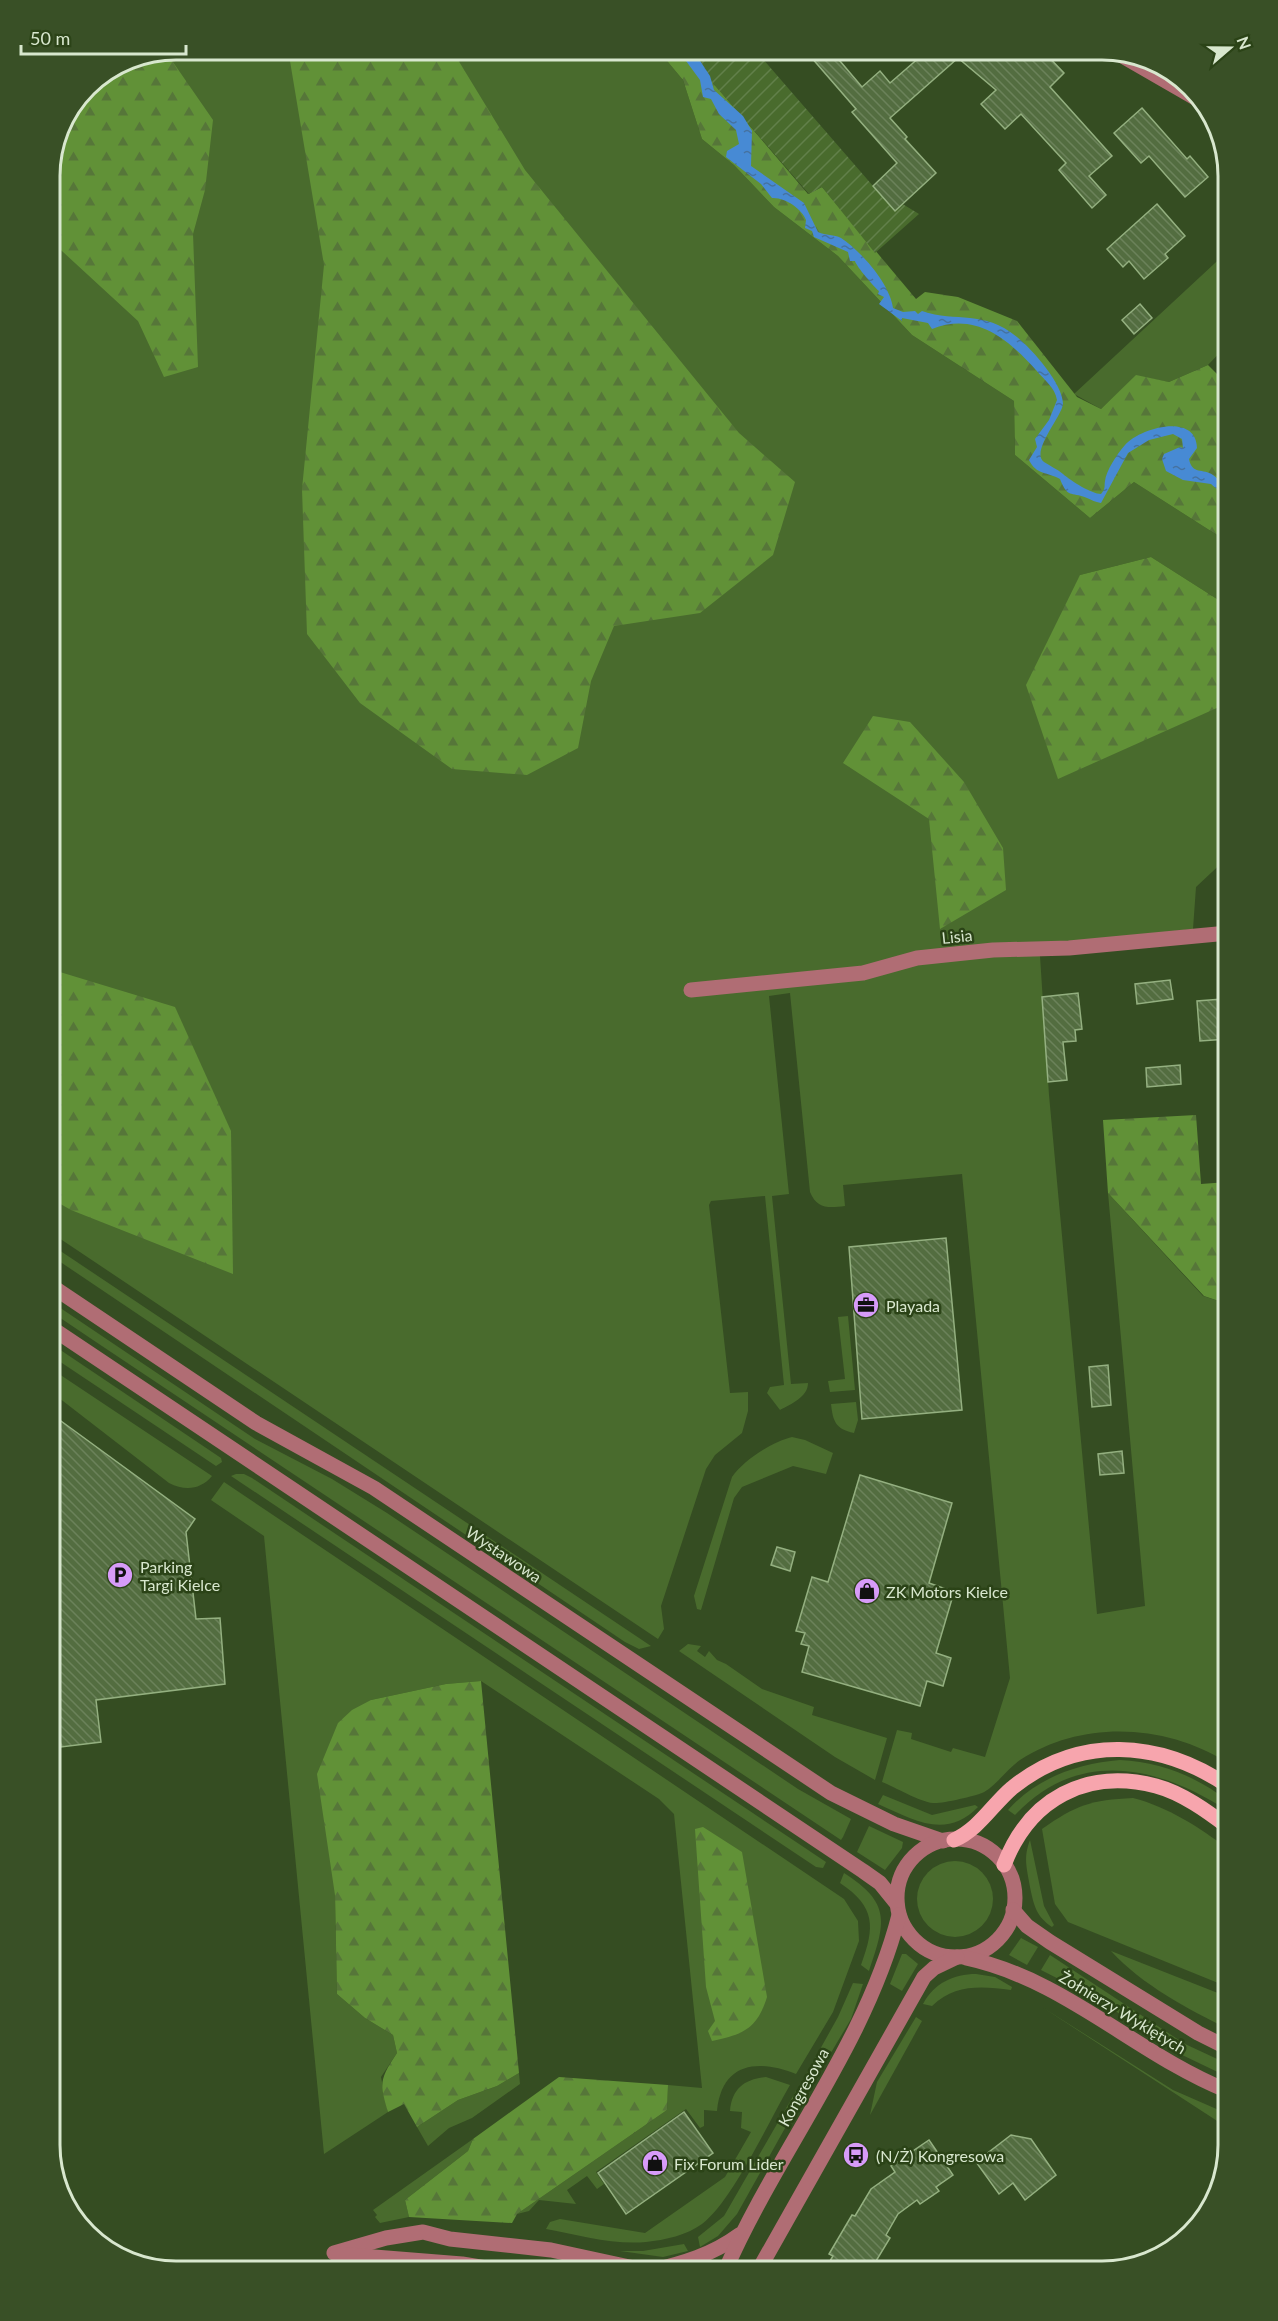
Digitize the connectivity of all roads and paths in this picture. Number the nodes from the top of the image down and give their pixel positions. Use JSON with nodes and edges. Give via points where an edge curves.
{"nodes":[{"id":1,"x":1142,"y":67,"type":"edge"},
{"id":2,"x":1177,"y":87,"type":"edge"},
{"id":3,"x":1218,"y":934,"type":"edge"},
{"id":4,"x":691,"y":990,"type":"dead end"},
{"id":5,"x":60,"y":1292,"type":"edge"},
{"id":6,"x":60,"y":1334,"type":"edge"},
{"id":7,"x":1218,"y":1780,"type":"edge"},
{"id":8,"x":1218,"y":1820,"type":"edge"},
{"id":9,"x":949,"y":1840,"type":"junction"},
{"id":10,"x":1004,"y":1865,"type":"junction"},
{"id":11,"x":898,"y":1910,"type":"junction"},
{"id":12,"x":1013,"y":1911,"type":"junction"},
{"id":13,"x":960,"y":1957,"type":"junction"},
{"id":14,"x":1218,"y":2043,"type":"edge"},
{"id":15,"x":1218,"y":2086,"type":"edge"},
{"id":16,"x":742,"y":2233,"type":"junction"},
{"id":17,"x":427,"y":2261,"type":"edge"},
{"id":18,"x":602,"y":2261,"type":"edge"},
{"id":19,"x":688,"y":2261,"type":"edge"},
{"id":20,"x":729,"y":2261,"type":"edge"},
{"id":21,"x":764,"y":2261,"type":"edge"}],
"edges":[{"from":1,"to":2,"type":"street"},
{"from":3,"to":4,"type":"street","name":"Lisia","via":[[917,958],[863,973]]},
{"from":5,"to":9,"type":"street","name":"Wystawowa","via":[[256,1423],[374,1488],[831,1793],[894,1824]]},
{"from":6,"to":11,"type":"street","via":[[863,1871],[880,1883]]},
{"from":7,"to":9,"type":"main road","via":[[1168,1756],[1130,1749],[1092,1752],[1059,1760],[1037,1771],[1005,1794],[981,1821]]},
{"from":8,"to":10,"type":"main road","via":[[1157,1786],[1119,1782],[1076,1788],[1033,1814]]},
{"from":9,"to":10,"type":"street","via":[[966,1840],[988,1849]]},
{"from":9,"to":11,"type":"street","via":[[921,1851],[905,1869],[897,1892]]},
{"from":10,"to":12,"type":"street","via":[[1012,1882]]},
{"from":11,"to":13,"type":"street","via":[[908,1932],[921,1946],[944,1956]]},
{"from":11,"to":16,"type":"street","name":"Kongresowa","via":[[889,1952],[863,2017]]},
{"from":12,"to":13,"type":"street","via":[[1000,1938],[983,1951]]},
{"from":12,"to":14,"type":"street","name":"Żołnierzy Wyklętych","via":[[1050,1942]]},
{"from":13,"to":15,"type":"street","name":"Żołnierzy Wyklętych","via":[[998,1965],[1058,1992],[1155,2054]]},
{"from":13,"to":21,"type":"street","via":[[934,1968],[924,1977]]},
{"from":16,"to":19,"type":"street","via":[[720,2249]]},
{"from":16,"to":20,"type":"street","name":"Kongresowa"},
{"from":17,"to":18,"type":"street","via":[[334,2253],[423,2232]]}]}
